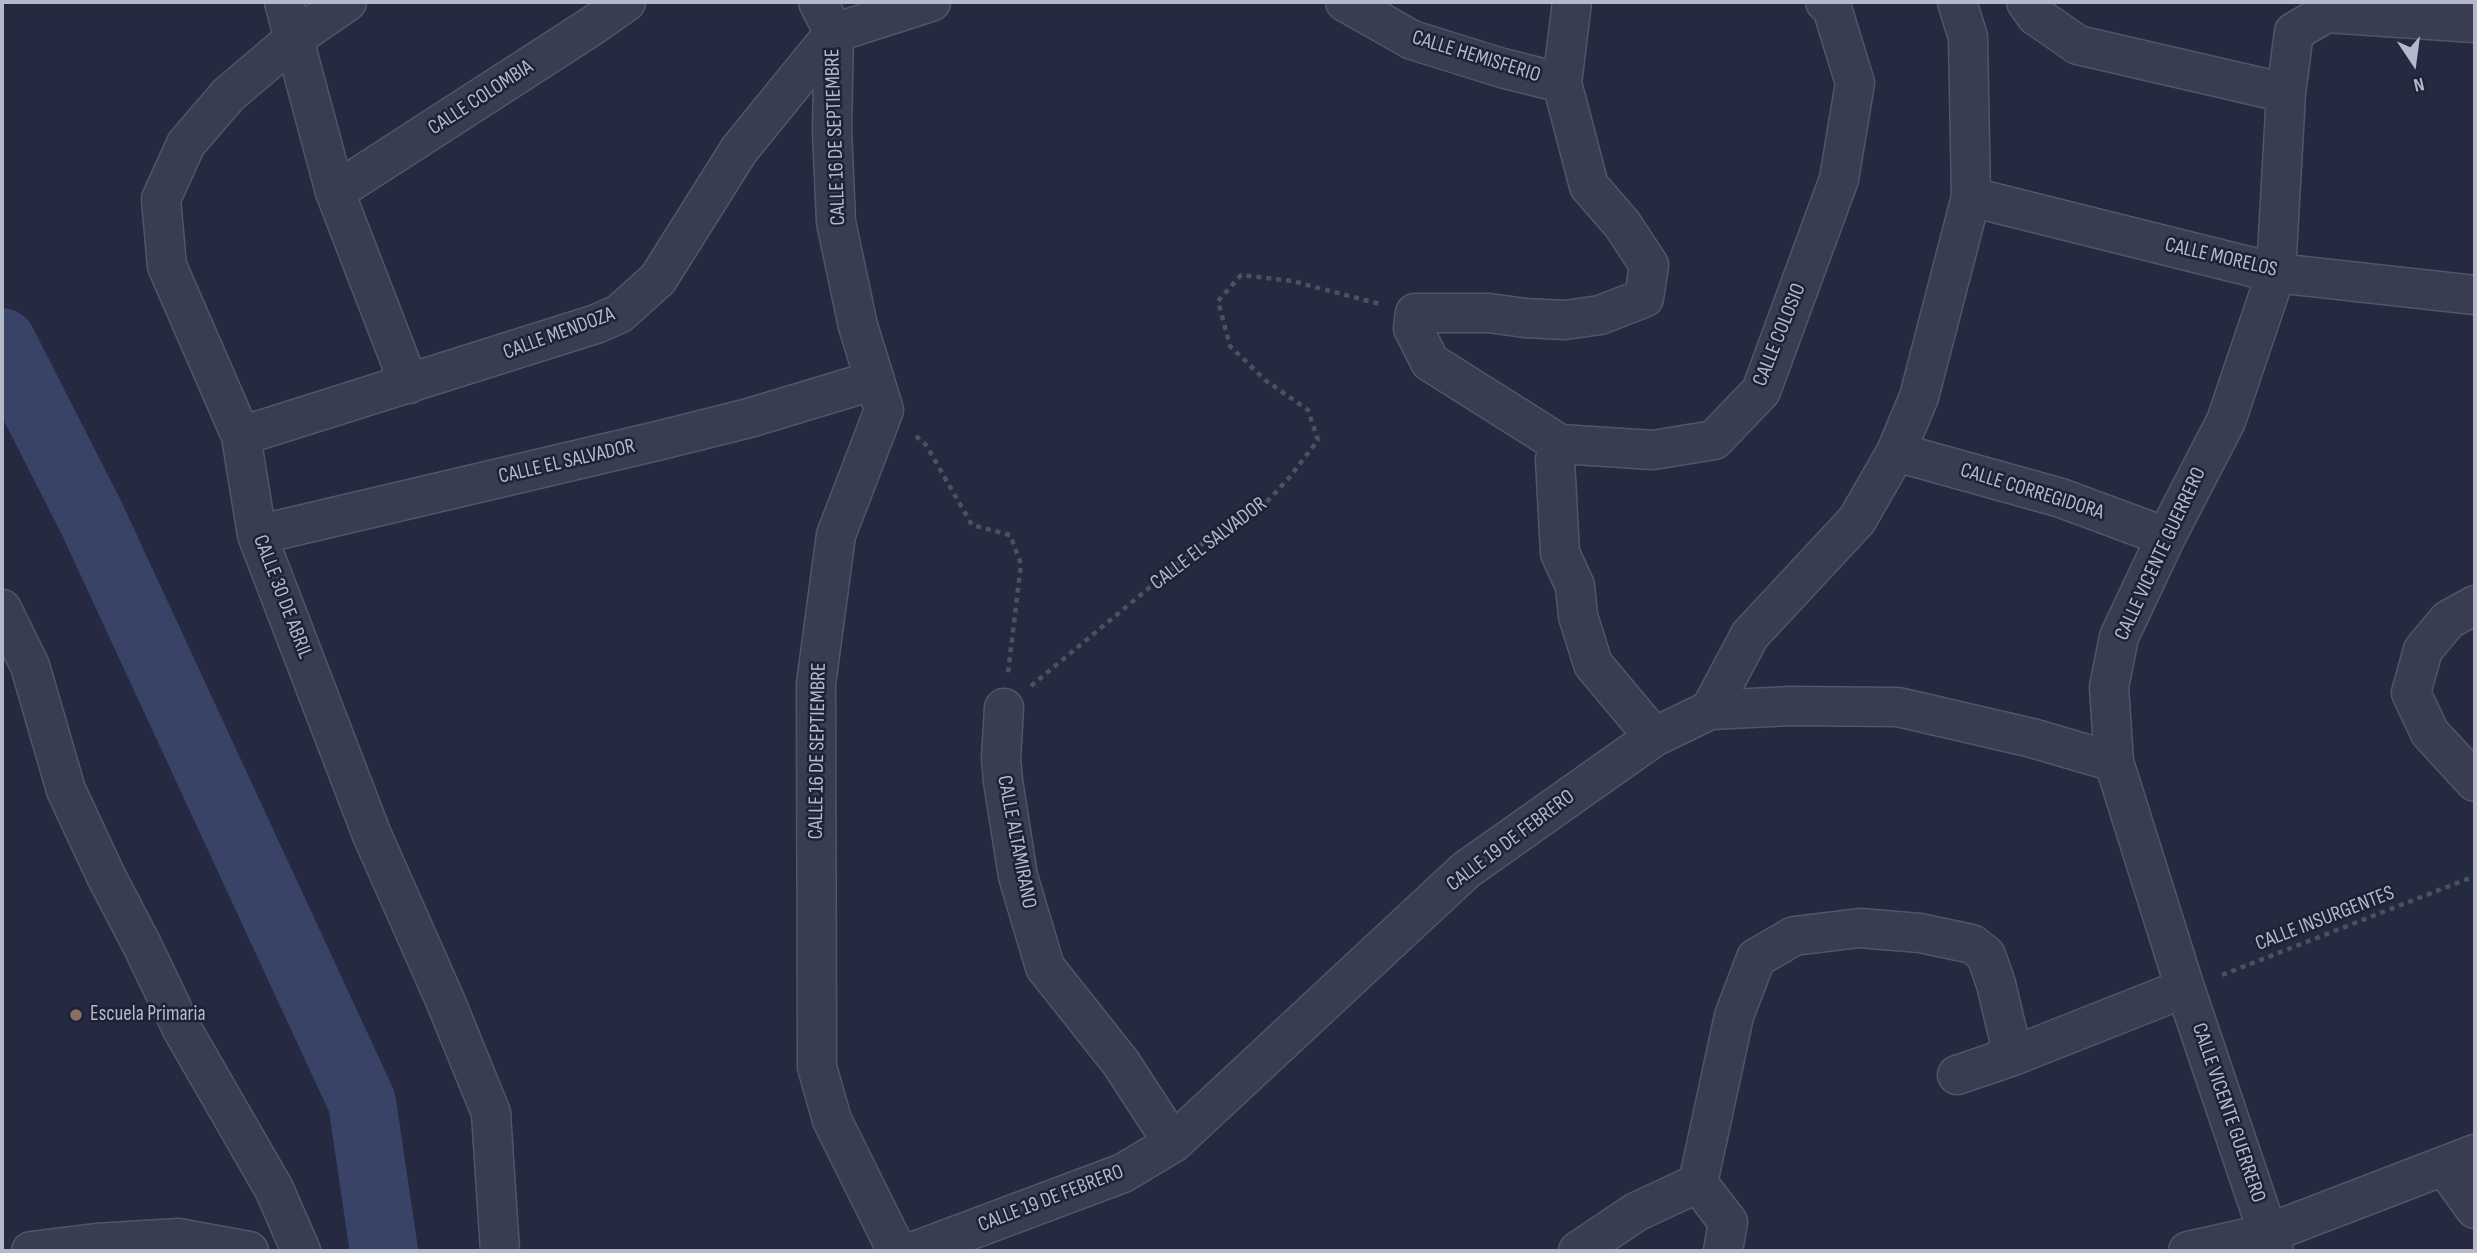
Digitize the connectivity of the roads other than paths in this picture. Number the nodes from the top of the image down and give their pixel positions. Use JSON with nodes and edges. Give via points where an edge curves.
{"nodes":[{"id":1,"x":284,"y":2,"type":"edge"},
{"id":2,"x":347,"y":2,"type":"edge"},
{"id":3,"x":626,"y":2,"type":"edge"},
{"id":4,"x":931,"y":2,"type":"edge"},
{"id":5,"x":1345,"y":2,"type":"edge"},
{"id":6,"x":1572,"y":2,"type":"edge"},
{"id":7,"x":1825,"y":2,"type":"edge"},
{"id":8,"x":1957,"y":2,"type":"edge"},
{"id":9,"x":2026,"y":2,"type":"edge"},
{"id":10,"x":826,"y":18,"type":"edge"},
{"id":11,"x":2475,"y":23,"type":"edge"},
{"id":12,"x":295,"y":38,"type":"junction"},
{"id":13,"x":1562,"y":83,"type":"junction"},
{"id":14,"x":2286,"y":93,"type":"junction"},
{"id":15,"x":335,"y":192,"type":"junction"},
{"id":16,"x":1971,"y":198,"type":"junction"},
{"id":17,"x":2276,"y":272,"type":"junction"},
{"id":18,"x":2475,"y":295,"type":"edge"},
{"id":19,"x":409,"y":384,"type":"junction"},
{"id":20,"x":880,"y":395,"type":"junction"},
{"id":21,"x":241,"y":436,"type":"junction"},
{"id":22,"x":1560,"y":444,"type":"junction"},
{"id":23,"x":1896,"y":452,"type":"junction"},
{"id":24,"x":257,"y":535,"type":"junction"},
{"id":25,"x":2166,"y":537,"type":"junction"},
{"id":26,"x":2475,"y":605,"type":"edge"},
{"id":27,"x":2,"y":609,"type":"edge"},
{"id":28,"x":1004,"y":708,"type":"road end"},
{"id":29,"x":1710,"y":710,"type":"junction"},
{"id":30,"x":1654,"y":737,"type":"junction"},
{"id":31,"x":2113,"y":762,"type":"junction"},
{"id":32,"x":2475,"y":782,"type":"edge"},
{"id":33,"x":2185,"y":988,"type":"junction"},
{"id":34,"x":2013,"y":1056,"type":"junction"},
{"id":35,"x":1957,"y":1075,"type":"dead end"},
{"id":36,"x":1172,"y":1143,"type":"junction"},
{"id":37,"x":2460,"y":1160,"type":"edge"},
{"id":38,"x":1698,"y":1183,"type":"junction"},
{"id":39,"x":2475,"y":1209,"type":"edge"},
{"id":40,"x":1725,"y":1237,"type":"edge"},
{"id":41,"x":2272,"y":1242,"type":"edge"},
{"id":42,"x":97,"y":1247,"type":"edge"},
{"id":43,"x":31,"y":1251,"type":"edge"},
{"id":44,"x":249,"y":1251,"type":"edge"},
{"id":45,"x":301,"y":1251,"type":"edge"},
{"id":46,"x":500,"y":1251,"type":"edge"},
{"id":47,"x":897,"y":1251,"type":"edge"},
{"id":48,"x":915,"y":1251,"type":"edge"},
{"id":49,"x":1578,"y":1251,"type":"edge"},
{"id":50,"x":2188,"y":1251,"type":"edge"}],
"edges":[{"from":1,"to":12,"type":"street"},
{"from":2,"to":12,"type":"street","name":"CALLE 30 DE ABRIL"},
{"from":3,"to":15,"type":"street","name":"CALLE COLOMBIA"},
{"from":4,"to":10,"type":"street"},
{"from":5,"to":13,"type":"street","name":"CALLE HEMISFERIO","via":[[1412,40]]},
{"from":6,"to":13,"type":"street"},
{"from":7,"to":22,"type":"street","name":"CALLE COLOSIO","via":[[1832,8],[1855,83],[1839,179],[1761,391],[1714,440],[1653,450]]},
{"from":8,"to":16,"type":"street","via":[[1968,37]]},
{"from":9,"to":14,"type":"street","via":[[2036,16],[2078,45]]},
{"from":10,"to":19,"type":"street","name":"CALLE MENDOZA","via":[[658,279],[619,314]]},
{"from":10,"to":20,"type":"street","name":"CALLE 16 DE SEPTIEMBRE","via":[[836,222],[858,326]]},
{"from":11,"to":14,"type":"street","name":"CALLE VICENTE GUERRERO","via":[[2326,13],[2294,32]]},
{"from":12,"to":15,"type":"street"},
{"from":12,"to":21,"type":"street","name":"CALLE 30 DE ABRIL","via":[[228,95],[186,144],[161,199],[167,267]]},
{"from":13,"to":22,"type":"street","name":"CALLE HEMISFERIO","via":[[1589,186],[1649,265],[1644,298],[1600,315],[1564,320],[1415,313],[1413,328],[1430,362]]},
{"from":14,"to":17,"type":"street","name":"CALLE VICENTE GUERRERO"},
{"from":15,"to":19,"type":"street"},
{"from":16,"to":17,"type":"street","name":"CALLE MORELOS"},
{"from":16,"to":23,"type":"street","via":[[1919,397]]},
{"from":17,"to":18,"type":"street","name":"CALLE MORELOS"},
{"from":17,"to":25,"type":"street","name":"CALLE VICENTE GUERRERO","via":[[2225,421]]},
{"from":19,"to":21,"type":"street","name":"CALLE MENDOZA"},
{"from":20,"to":24,"type":"street","name":"CALLE EL SALVADOR","via":[[750,418]]},
{"from":20,"to":47,"type":"street","name":"CALLE 16 DE SEPTIEMBRE","via":[[836,535],[816,684],[817,1067],[832,1120]]},
{"from":21,"to":24,"type":"street","name":"CALLE 30 DE ABRIL"},
{"from":22,"to":30,"type":"street","via":[[1555,459],[1560,553],[1575,586],[1577,617],[1593,664]]},
{"from":23,"to":25,"type":"street","name":"CALLE CORREGIDORA","via":[[2061,498]]},
{"from":23,"to":29,"type":"street","via":[[1857,520],[1750,635]]},
{"from":24,"to":46,"type":"street","name":"CALLE 30 DE ABRIL","via":[[372,835],[491,1113]]},
{"from":25,"to":31,"type":"street","name":"CALLE VICENTE GUERRERO","via":[[2119,637],[2109,687]]},
{"from":26,"to":32,"type":"street","via":[[2448,620],[2423,650],[2411,693],[2430,733]]},
{"from":27,"to":45,"type":"street","via":[[30,666],[66,790],[106,876],[182,1029],[274,1189]]},
{"from":28,"to":36,"type":"street","name":"CALLE ALTAMIRANO","via":[[1001,758],[1018,876],[1045,967],[1121,1063]]},
{"from":29,"to":30,"type":"street","name":"CALLE 19 DE FEBRERO"},
{"from":29,"to":31,"type":"street","name":"CALLE 19 DE FEBRERO","via":[[1898,707]]},
{"from":30,"to":36,"type":"street","name":"CALLE 19 DE FEBRERO","via":[[1466,870]]},
{"from":31,"to":33,"type":"street","name":"CALLE VICENTE GUERRERO"},
{"from":33,"to":34,"type":"street"},
{"from":33,"to":41,"type":"street","name":"CALLE VICENTE GUERRERO"},
{"from":34,"to":35,"type":"street"},
{"from":34,"to":38,"type":"street","via":[[1986,955],[1972,944],[1920,933],[1860,928],[1794,936],[1756,958],[1734,1016]]},
{"from":36,"to":48,"type":"street","name":"CALLE 19 DE FEBRERO","via":[[1123,1173]]},
{"from":37,"to":39,"type":"street"},
{"from":37,"to":41,"type":"street"},
{"from":38,"to":40,"type":"street"},
{"from":38,"to":49,"type":"street","via":[[1636,1212]]},
{"from":41,"to":50,"type":"street"},
{"from":42,"to":43,"type":"street"},
{"from":42,"to":44,"type":"street","via":[[178,1238]]}]}
